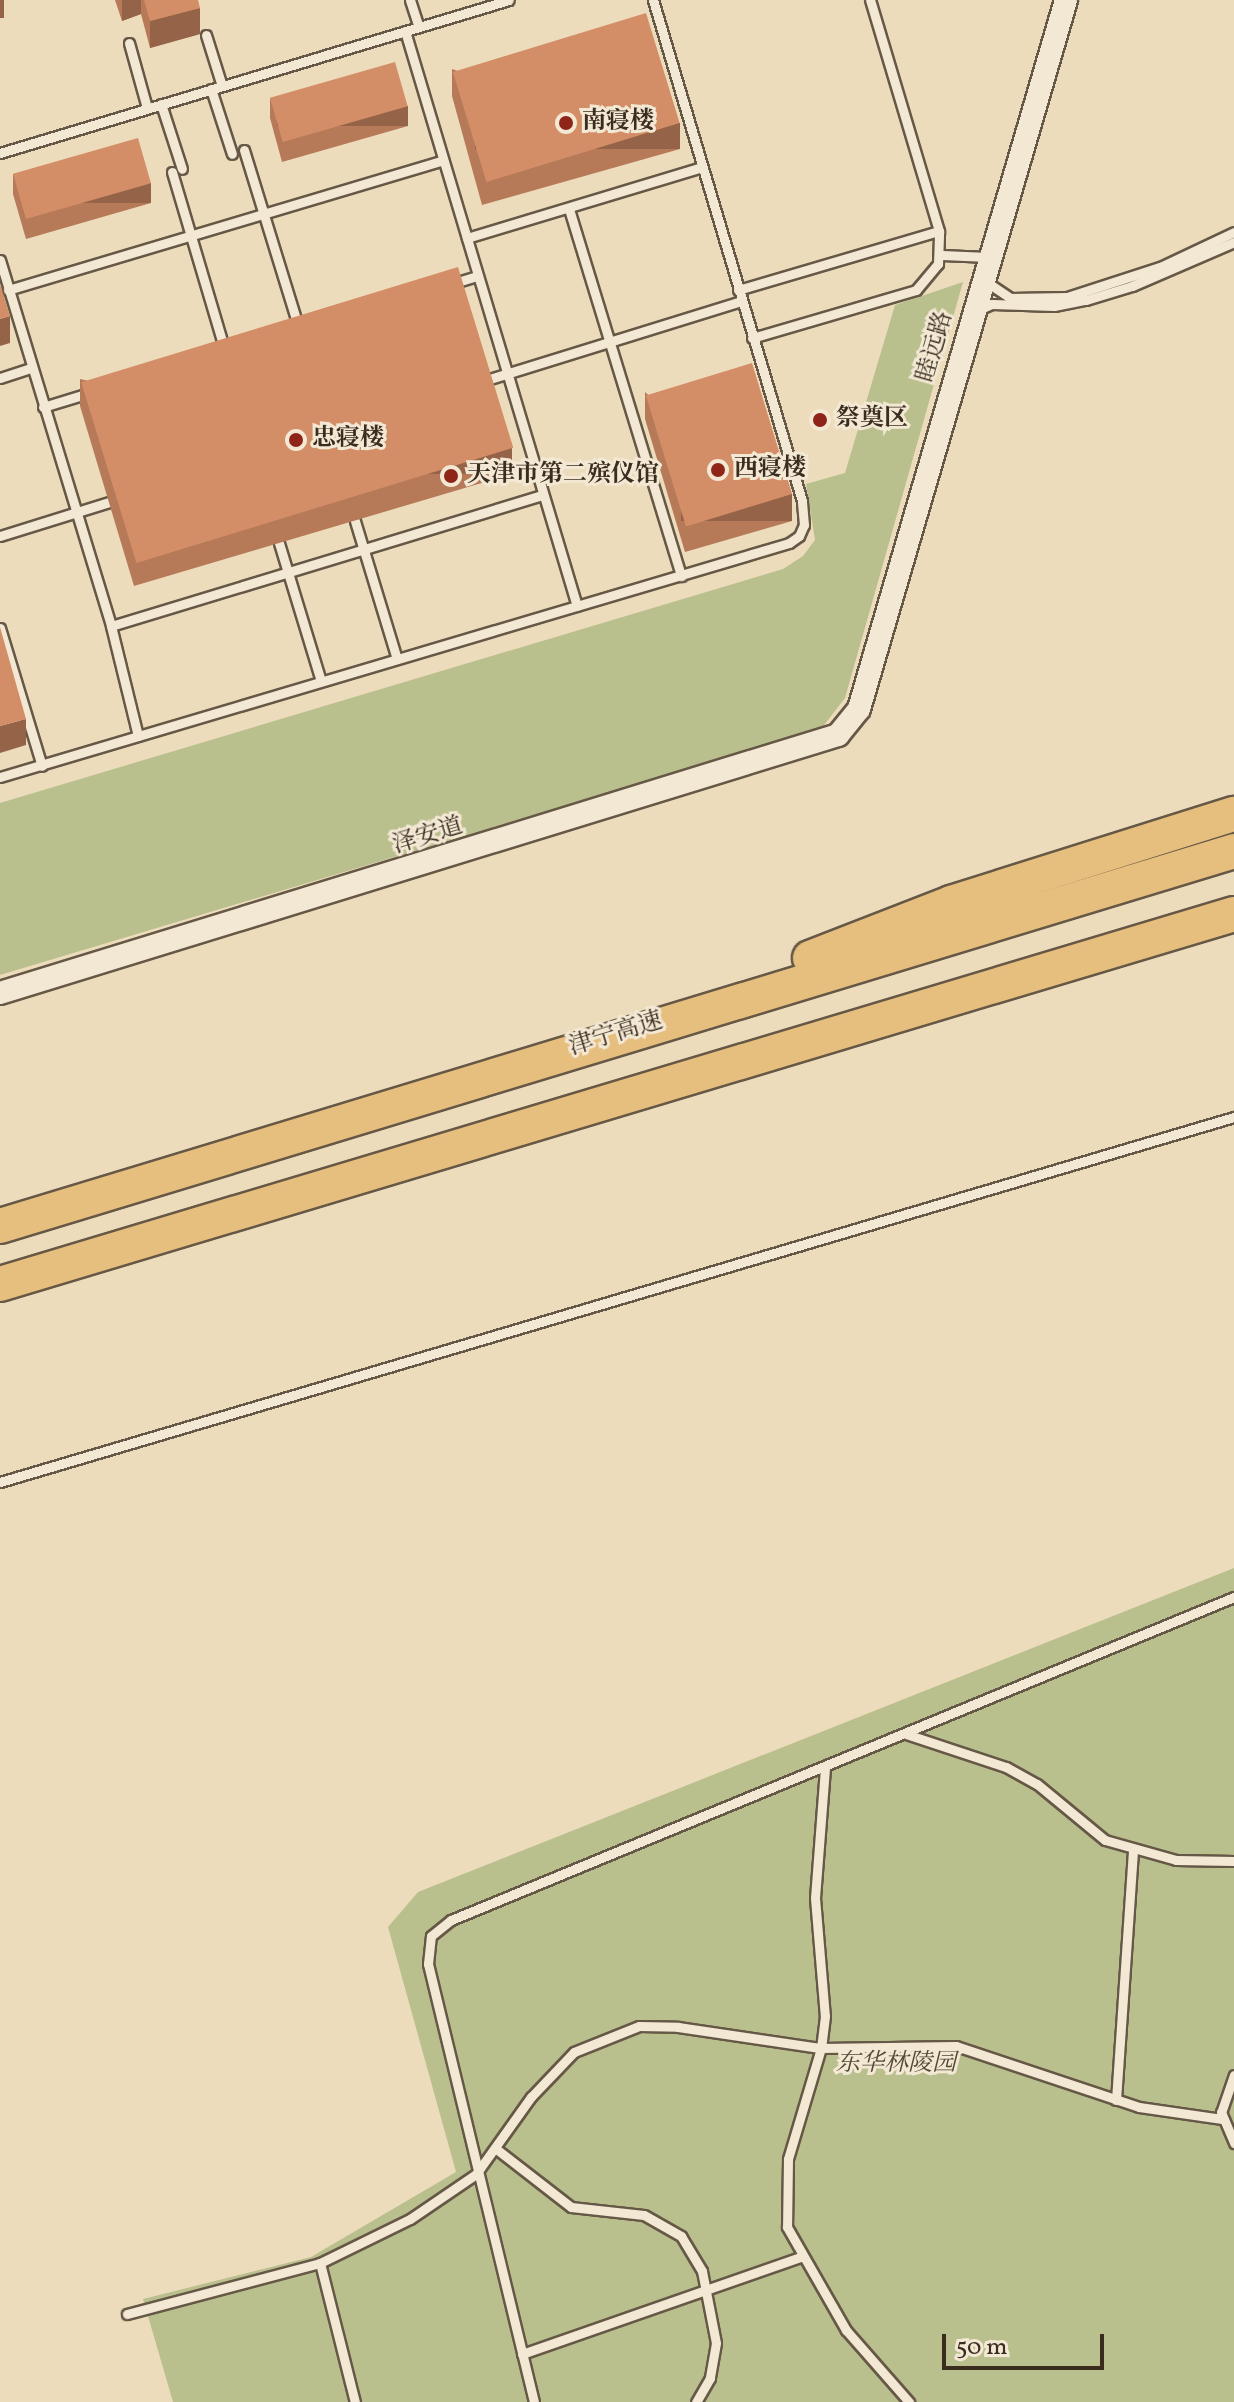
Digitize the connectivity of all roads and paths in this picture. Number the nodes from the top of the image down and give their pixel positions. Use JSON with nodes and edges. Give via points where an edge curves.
{"nodes":[{"id":1,"x":410,"y":0,"type":"edge"},
{"id":2,"x":509,"y":0,"type":"edge"},
{"id":3,"x":653,"y":0,"type":"edge"},
{"id":4,"x":870,"y":0,"type":"edge"},
{"id":5,"x":1066,"y":0,"type":"edge"},
{"id":6,"x":419,"y":27,"type":"junction"},
{"id":7,"x":405,"y":31,"type":"junction"},
{"id":8,"x":206,"y":35,"type":"dead end"},
{"id":9,"x":129,"y":43,"type":"dead end"},
{"id":10,"x":222,"y":86,"type":"junction"},
{"id":11,"x":211,"y":89,"type":"junction"},
{"id":12,"x":161,"y":104,"type":"junction"},
{"id":13,"x":147,"y":108,"type":"junction"},
{"id":14,"x":244,"y":150,"type":"dead end"},
{"id":15,"x":0,"y":153,"type":"edge"},
{"id":16,"x":232,"y":154,"type":"dead end"},
{"id":17,"x":443,"y":160,"type":"junction"},
{"id":18,"x":702,"y":167,"type":"junction"},
{"id":19,"x":569,"y":209,"type":"junction"},
{"id":20,"x":263,"y":213,"type":"junction"},
{"id":21,"x":939,"y":231,"type":"junction"},
{"id":22,"x":1234,"y":232,"type":"edge"},
{"id":23,"x":191,"y":235,"type":"junction"},
{"id":24,"x":467,"y":238,"type":"junction"},
{"id":25,"x":1234,"y":242,"type":"edge"},
{"id":26,"x":942,"y":255,"type":"junction"},
{"id":27,"x":0,"y":260,"type":"edge"},
{"id":28,"x":986,"y":263,"type":"junction"},
{"id":29,"x":478,"y":276,"type":"junction"},
{"id":30,"x":433,"y":289,"type":"edge"},
{"id":31,"x":8,"y":290,"type":"junction"},
{"id":32,"x":738,"y":290,"type":"junction"},
{"id":33,"x":742,"y":301,"type":"junction"},
{"id":34,"x":970,"y":321,"type":"junction"},
{"id":35,"x":314,"y":325,"type":"edge"},
{"id":36,"x":299,"y":329,"type":"junction"},
{"id":37,"x":284,"y":333,"type":"edge"},
{"id":38,"x":752,"y":338,"type":"junction"},
{"id":39,"x":302,"y":340,"type":"edge"},
{"id":40,"x":608,"y":344,"type":"junction"},
{"id":41,"x":240,"y":347,"type":"edge"},
{"id":42,"x":225,"y":351,"type":"junction"},
{"id":43,"x":210,"y":356,"type":"edge"},
{"id":44,"x":229,"y":362,"type":"edge"},
{"id":45,"x":31,"y":368,"type":"junction"},
{"id":46,"x":507,"y":373,"type":"junction"},
{"id":47,"x":0,"y":378,"type":"edge"},
{"id":48,"x":483,"y":381,"type":"edge"},
{"id":49,"x":104,"y":388,"type":"edge"},
{"id":50,"x":43,"y":407,"type":"junction"},
{"id":51,"x":543,"y":495,"type":"junction"},
{"id":52,"x":109,"y":502,"type":"edge"},
{"id":53,"x":77,"y":512,"type":"junction"},
{"id":54,"x":355,"y":521,"type":"dead end"},
{"id":55,"x":0,"y":536,"type":"edge"},
{"id":56,"x":279,"y":543,"type":"dead end"},
{"id":57,"x":363,"y":549,"type":"junction"},
{"id":58,"x":288,"y":572,"type":"junction"},
{"id":59,"x":681,"y":576,"type":"junction"},
{"id":60,"x":577,"y":606,"type":"junction"},
{"id":61,"x":111,"y":626,"type":"junction"},
{"id":62,"x":0,"y":628,"type":"edge"},
{"id":63,"x":397,"y":659,"type":"junction"},
{"id":64,"x":321,"y":681,"type":"junction"},
{"id":65,"x":859,"y":709,"type":"joint"},
{"id":66,"x":138,"y":736,"type":"junction"},
{"id":67,"x":42,"y":766,"type":"junction"},
{"id":68,"x":0,"y":777,"type":"edge"},
{"id":69,"x":1234,"y":814,"type":"edge"},
{"id":70,"x":1234,"y":851,"type":"edge"},
{"id":71,"x":1234,"y":914,"type":"edge"},
{"id":72,"x":1234,"y":937,"type":"edge"},
{"id":73,"x":0,"y":993,"type":"edge"},
{"id":74,"x":669,"y":1019,"type":"junction"},
{"id":75,"x":852,"y":1031,"type":"junction"},
{"id":76,"x":1234,"y":1117,"type":"edge"},
{"id":77,"x":0,"y":1226,"type":"edge"},
{"id":78,"x":0,"y":1284,"type":"edge"},
{"id":79,"x":0,"y":1482,"type":"edge"},
{"id":80,"x":1234,"y":1597,"type":"edge"},
{"id":81,"x":906,"y":1733,"type":"junction"},
{"id":82,"x":825,"y":1768,"type":"junction"},
{"id":83,"x":1133,"y":1850,"type":"junction"},
{"id":84,"x":1234,"y":1861,"type":"edge"},
{"id":85,"x":821,"y":2048,"type":"junction"},
{"id":86,"x":1234,"y":2075,"type":"edge"},
{"id":87,"x":1116,"y":2100,"type":"junction"},
{"id":88,"x":1222,"y":2119,"type":"junction"},
{"id":89,"x":1234,"y":2143,"type":"edge"},
{"id":90,"x":495,"y":2148,"type":"junction"},
{"id":91,"x":476,"y":2174,"type":"junction"},
{"id":92,"x":800,"y":2257,"type":"junction"},
{"id":93,"x":320,"y":2263,"type":"junction"},
{"id":94,"x":708,"y":2291,"type":"junction"},
{"id":95,"x":127,"y":2314,"type":"dead end"},
{"id":96,"x":522,"y":2354,"type":"junction"},
{"id":97,"x":355,"y":2402,"type":"edge"},
{"id":98,"x":534,"y":2402,"type":"edge"},
{"id":99,"x":696,"y":2402,"type":"edge"},
{"id":100,"x":909,"y":2402,"type":"edge"}],
"edges":[{"from":1,"to":6,"type":"lane"},
{"from":2,"to":6,"type":"lane"},
{"from":3,"to":18,"type":"lane"},
{"from":4,"to":21,"type":"lane"},
{"from":5,"to":28,"type":"street","name":"睦远路"},
{"from":6,"to":7,"type":"lane"},
{"from":7,"to":10,"type":"lane"},
{"from":7,"to":17,"type":"lane"},
{"from":8,"to":10,"type":"lane"},
{"from":9,"to":13,"type":"lane"},
{"from":10,"to":11,"type":"lane"},
{"from":11,"to":12,"type":"lane"},
{"from":11,"to":16,"type":"lane"},
{"from":12,"to":13,"type":"lane"},
{"from":12,"to":23,"type":"lane"},
{"from":13,"to":15,"type":"lane"},
{"from":14,"to":20,"type":"lane"},
{"from":17,"to":20,"type":"lane"},
{"from":17,"to":24,"type":"lane"},
{"from":18,"to":19,"type":"lane"},
{"from":18,"to":32,"type":"lane"},
{"from":19,"to":24,"type":"lane"},
{"from":19,"to":40,"type":"lane"},
{"from":20,"to":23,"type":"lane"},
{"from":20,"to":36,"type":"lane"},
{"from":21,"to":26,"type":"lane"},
{"from":21,"to":32,"type":"lane"},
{"from":22,"to":28,"type":"lane","via":[[1129,279],[1067,297],[1000,295],[987,282]]},
{"from":23,"to":31,"type":"lane"},
{"from":23,"to":42,"type":"lane"},
{"from":24,"to":29,"type":"lane"},
{"from":25,"to":34,"type":"lane","via":[[1098,297],[1054,306],[992,304]]},
{"from":26,"to":28,"type":"lane"},
{"from":26,"to":38,"type":"lane","via":[[916,290]]},
{"from":27,"to":31,"type":"lane"},
{"from":28,"to":34,"type":"street","name":"睦远路"},
{"from":29,"to":30,"type":"lane"},
{"from":29,"to":46,"type":"lane"},
{"from":31,"to":45,"type":"lane"},
{"from":32,"to":33,"type":"lane"},
{"from":33,"to":38,"type":"lane"},
{"from":33,"to":40,"type":"lane"},
{"from":34,"to":65,"type":"street","name":"睦远路"},
{"from":35,"to":36,"type":"lane"},
{"from":36,"to":37,"type":"lane"},
{"from":36,"to":39,"type":"lane"},
{"from":38,"to":59,"type":"lane","via":[[802,501],[804,525],[789,543]]},
{"from":40,"to":46,"type":"lane"},
{"from":40,"to":59,"type":"lane"},
{"from":41,"to":42,"type":"lane"},
{"from":42,"to":43,"type":"lane"},
{"from":42,"to":44,"type":"lane"},
{"from":45,"to":47,"type":"lane"},
{"from":45,"to":50,"type":"lane"},
{"from":46,"to":48,"type":"lane"},
{"from":46,"to":51,"type":"lane"},
{"from":49,"to":50,"type":"lane"},
{"from":50,"to":53,"type":"lane"},
{"from":51,"to":57,"type":"lane"},
{"from":51,"to":60,"type":"lane"},
{"from":52,"to":53,"type":"lane"},
{"from":53,"to":55,"type":"lane"},
{"from":53,"to":61,"type":"lane"},
{"from":54,"to":57,"type":"lane"},
{"from":56,"to":58,"type":"lane"},
{"from":57,"to":58,"type":"lane"},
{"from":57,"to":63,"type":"lane"},
{"from":58,"to":61,"type":"lane"},
{"from":58,"to":64,"type":"lane"},
{"from":59,"to":60,"type":"lane"},
{"from":60,"to":63,"type":"lane"},
{"from":61,"to":66,"type":"lane"},
{"from":62,"to":67,"type":"lane"},
{"from":63,"to":64,"type":"lane"},
{"from":64,"to":66,"type":"lane"},
{"from":65,"to":73,"type":"street","name":"泽安道","via":[[838,735],[811,747]]},
{"from":66,"to":67,"type":"lane"},
{"from":67,"to":68,"type":"lane"},
{"from":69,"to":74,"type":"highway","via":[[951,903]]},
{"from":70,"to":74,"type":"highway","name":"津宁高速"},
{"from":71,"to":75,"type":"highway"},
{"from":72,"to":75,"type":"highway"},
{"from":74,"to":77,"type":"highway","name":"津宁高速"},
{"from":75,"to":78,"type":"highway"},
{"from":76,"to":79,"type":"lane"},
{"from":80,"to":81,"type":"lane"},
{"from":81,"to":82,"type":"lane"},
{"from":81,"to":83,"type":"lane","via":[[1006,1767],[1037,1784],[1083,1826]]},
{"from":82,"to":85,"type":"lane","via":[[815,1898],[825,2016]]},
{"from":82,"to":91,"type":"lane","via":[[451,1920],[431,1936],[428,1964]]},
{"from":83,"to":84,"type":"lane","via":[[1176,1860]]},
{"from":83,"to":87,"type":"lane"},
{"from":85,"to":87,"type":"lane","via":[[956,2046]]},
{"from":85,"to":90,"type":"lane","via":[[678,2027],[639,2026],[616,2033],[574,2052],[556,2067]]},
{"from":85,"to":92,"type":"lane","via":[[788,2159],[787,2227]]},
{"from":86,"to":88,"type":"lane","via":[[1222,2098]]},
{"from":87,"to":88,"type":"lane"},
{"from":88,"to":89,"type":"lane"},
{"from":90,"to":91,"type":"lane"},
{"from":90,"to":94,"type":"lane","via":[[571,2207],[617,2209],[665,2224],[692,2252]]},
{"from":91,"to":93,"type":"lane","via":[[410,2219]]},
{"from":91,"to":96,"type":"lane"},
{"from":92,"to":94,"type":"lane"},
{"from":92,"to":100,"type":"lane","via":[[846,2330]]},
{"from":93,"to":95,"type":"lane"},
{"from":93,"to":97,"type":"lane"},
{"from":94,"to":96,"type":"lane"},
{"from":94,"to":99,"type":"lane","via":[[715,2359]]},
{"from":96,"to":98,"type":"lane"}]}
